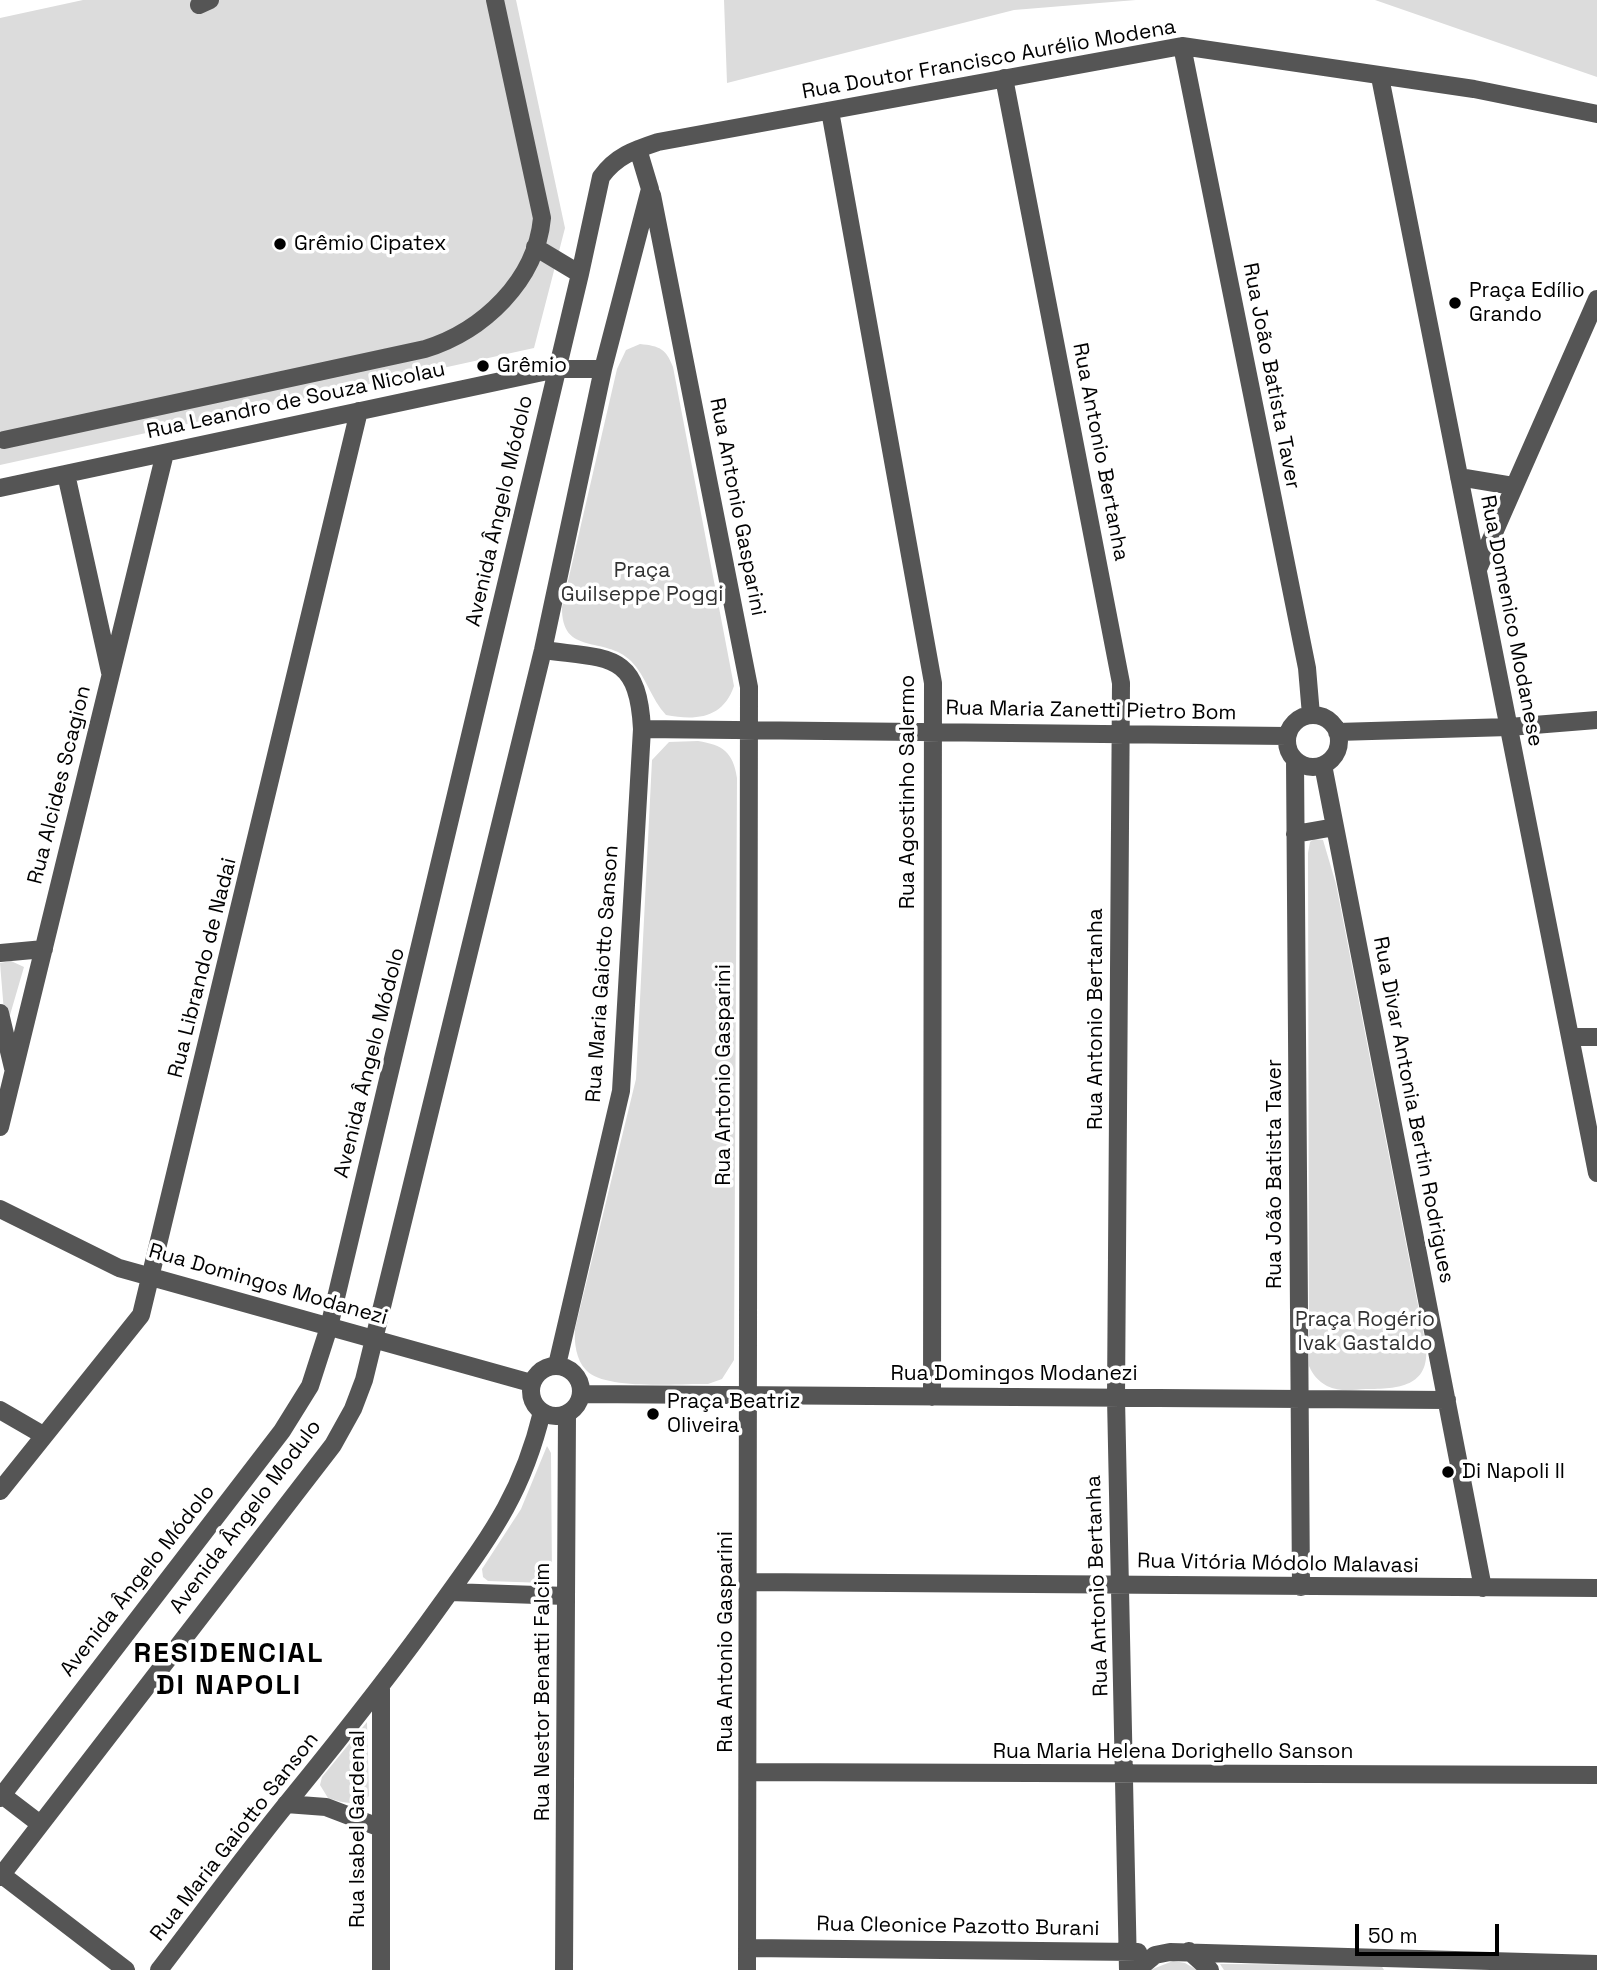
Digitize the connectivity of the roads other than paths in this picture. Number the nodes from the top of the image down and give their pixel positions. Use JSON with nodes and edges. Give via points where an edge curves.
{"nodes":[{"id":1,"x":495,"y":0,"type":"edge"},
{"id":2,"x":1182,"y":46,"type":"junction"},
{"id":3,"x":1380,"y":77,"type":"junction"},
{"id":4,"x":1004,"y":78,"type":"junction"},
{"id":5,"x":830,"y":111,"type":"junction"},
{"id":6,"x":1597,"y":114,"type":"edge"},
{"id":7,"x":639,"y":149,"type":"junction"},
{"id":8,"x":650,"y":189,"type":"junction"},
{"id":9,"x":535,"y":247,"type":"junction"},
{"id":10,"x":580,"y":274,"type":"junction"},
{"id":11,"x":1597,"y":299,"type":"edge"},
{"id":12,"x":557,"y":369,"type":"junction"},
{"id":13,"x":603,"y":369,"type":"junction"},
{"id":14,"x":359,"y":411,"type":"junction"},
{"id":15,"x":4,"y":440,"type":"dead end"},
{"id":16,"x":165,"y":453,"type":"junction"},
{"id":17,"x":66,"y":474,"type":"junction"},
{"id":18,"x":1459,"y":477,"type":"junction"},
{"id":19,"x":1513,"y":486,"type":"junction"},
{"id":20,"x":0,"y":488,"type":"edge"},
{"id":21,"x":1478,"y":569,"type":"junction"},
{"id":22,"x":542,"y":650,"type":"junction"},
{"id":23,"x":110,"y":675,"type":"junction"},
{"id":24,"x":1311,"y":715,"type":"junction"},
{"id":25,"x":1597,"y":720,"type":"edge"},
{"id":26,"x":1509,"y":727,"type":"junction"},
{"id":27,"x":642,"y":729,"type":"junction"},
{"id":28,"x":748,"y":730,"type":"junction"},
{"id":29,"x":934,"y":732,"type":"junction"},
{"id":30,"x":1337,"y":732,"type":"junction"},
{"id":31,"x":1121,"y":734,"type":"junction"},
{"id":32,"x":1287,"y":736,"type":"junction"},
{"id":33,"x":1295,"y":760,"type":"junction"},
{"id":34,"x":1323,"y":765,"type":"junction"},
{"id":35,"x":1335,"y":827,"type":"junction"},
{"id":36,"x":1295,"y":834,"type":"junction"},
{"id":37,"x":44,"y":948,"type":"junction"},
{"id":38,"x":0,"y":953,"type":"edge"},
{"id":39,"x":0,"y":1013,"type":"edge"},
{"id":40,"x":3,"y":1037,"type":"edge"},
{"id":41,"x":1570,"y":1037,"type":"junction"},
{"id":42,"x":1597,"y":1037,"type":"edge"},
{"id":43,"x":14,"y":1072,"type":"junction"},
{"id":44,"x":0,"y":1127,"type":"edge"},
{"id":45,"x":1597,"y":1173,"type":"edge"},
{"id":46,"x":0,"y":1209,"type":"edge"},
{"id":47,"x":151,"y":1276,"type":"junction"},
{"id":48,"x":329,"y":1327,"type":"junction"},
{"id":49,"x":376,"y":1339,"type":"junction"},
{"id":50,"x":557,"y":1365,"type":"junction"},
{"id":51,"x":531,"y":1383,"type":"junction"},
{"id":52,"x":581,"y":1394,"type":"junction"},
{"id":53,"x":747,"y":1395,"type":"junction"},
{"id":54,"x":932,"y":1397,"type":"junction"},
{"id":55,"x":1116,"y":1398,"type":"junction"},
{"id":56,"x":1300,"y":1399,"type":"junction"},
{"id":57,"x":1447,"y":1400,"type":"junction"},
{"id":58,"x":0,"y":1410,"type":"edge"},
{"id":59,"x":542,"y":1412,"type":"junction"},
{"id":60,"x":567,"y":1414,"type":"junction"},
{"id":61,"x":43,"y":1435,"type":"junction"},
{"id":62,"x":0,"y":1491,"type":"edge"},
{"id":63,"x":749,"y":1582,"type":"junction"},
{"id":64,"x":1121,"y":1585,"type":"junction"},
{"id":65,"x":1301,"y":1587,"type":"junction"},
{"id":66,"x":1483,"y":1588,"type":"junction"},
{"id":67,"x":1597,"y":1588,"type":"edge"},
{"id":68,"x":450,"y":1592,"type":"junction"},
{"id":69,"x":566,"y":1596,"type":"junction"},
{"id":70,"x":382,"y":1689,"type":"junction"},
{"id":71,"x":748,"y":1772,"type":"junction"},
{"id":72,"x":1126,"y":1775,"type":"junction"},
{"id":73,"x":1597,"y":1775,"type":"edge"},
{"id":74,"x":1,"y":1797,"type":"edge"},
{"id":75,"x":286,"y":1804,"type":"junction"},
{"id":76,"x":40,"y":1824,"type":"junction"},
{"id":77,"x":381,"y":1828,"type":"junction"},
{"id":78,"x":1,"y":1876,"type":"edge"},
{"id":79,"x":747,"y":1948,"type":"junction"},
{"id":80,"x":1128,"y":1951,"type":"junction"},
{"id":81,"x":1189,"y":1951,"type":"junction"},
{"id":82,"x":1170,"y":1952,"type":"junction"},
{"id":83,"x":1502,"y":1963,"type":"junction"},
{"id":84,"x":1597,"y":1964,"type":"edge"},
{"id":85,"x":126,"y":1970,"type":"edge"},
{"id":86,"x":159,"y":1970,"type":"edge"},
{"id":87,"x":381,"y":1970,"type":"edge"},
{"id":88,"x":564,"y":1970,"type":"edge"},
{"id":89,"x":747,"y":1970,"type":"edge"},
{"id":90,"x":1128,"y":1970,"type":"edge"},
{"id":91,"x":1138,"y":1970,"type":"edge"},
{"id":92,"x":1210,"y":1970,"type":"edge"},
{"id":93,"x":1474,"y":1970,"type":"edge"}],
"edges":[{"from":1,"to":9,"type":"street","via":[[541,208]]},
{"from":2,"to":3,"type":"street","name":"Rua Doutor Francisco Aurélio Modena"},
{"from":2,"to":4,"type":"street","name":"Rua Doutor Francisco Aurélio Modena"},
{"from":2,"to":24,"type":"street","name":"Rua João Batista Taver","via":[[1307,668]]},
{"from":3,"to":6,"type":"street","name":"Rua Doutor Francisco Aurélio Modena","via":[[1474,89]]},
{"from":3,"to":18,"type":"street","name":"Rua Domenico Modanese"},
{"from":4,"to":5,"type":"street","name":"Rua Doutor Francisco Aurélio Modena"},
{"from":4,"to":31,"type":"street","name":"Rua Antonio Bertanha","via":[[1121,683]]},
{"from":5,"to":7,"type":"street","name":"Rua Doutor Francisco Aurélio Modena"},
{"from":5,"to":29,"type":"street","name":"Rua Agostinho Salermo","via":[[933,683]]},
{"from":7,"to":8,"type":"street"},
{"from":7,"to":10,"type":"street","name":"Avenida Ângelo Módolo","via":[[611,163],[601,177]]},
{"from":8,"to":13,"type":"street"},
{"from":8,"to":28,"type":"street","name":"Rua Antonio Gasparini","via":[[749,687]]},
{"from":9,"to":10,"type":"street"},
{"from":9,"to":15,"type":"street","via":[[502,302],[487,318],[449,342]]},
{"from":10,"to":12,"type":"street","name":"Avenida Ângelo Módolo"},
{"from":11,"to":19,"type":"street"},
{"from":12,"to":13,"type":"street","name":"Rua Leandro de Souza Nicolau"},
{"from":12,"to":14,"type":"street","name":"Rua Leandro de Souza Nicolau"},
{"from":12,"to":48,"type":"street","name":"Avenida Ângelo Módolo"},
{"from":13,"to":22,"type":"street"},
{"from":14,"to":16,"type":"street","name":"Rua Leandro de Souza Nicolau"},
{"from":14,"to":47,"type":"street","name":"Rua Librando de Nadai"},
{"from":16,"to":17,"type":"street","name":"Rua Leandro de Souza Nicolau"},
{"from":16,"to":23,"type":"street","name":"Rua Alcides Scagion"},
{"from":17,"to":20,"type":"street","name":"Rua Leandro de Souza Nicolau"},
{"from":17,"to":23,"type":"street"},
{"from":18,"to":19,"type":"street"},
{"from":18,"to":21,"type":"street","name":"Rua Domenico Modanese"},
{"from":19,"to":21,"type":"street"},
{"from":21,"to":26,"type":"street","name":"Rua Domenico Modanese"},
{"from":22,"to":27,"type":"street","name":"Rua Maria Gaiotto Sanson","via":[[606,659],[624,669],[636,684]]},
{"from":22,"to":49,"type":"street"},
{"from":23,"to":37,"type":"street","name":"Rua Alcides Scagion"},
{"from":24,"to":30,"type":"street","via":[[1326,719]]},
{"from":24,"to":32,"type":"street","via":[[1295,722]]},
{"from":25,"to":26,"type":"street"},
{"from":26,"to":30,"type":"street"},
{"from":26,"to":41,"type":"street","name":"Rua Domenico Modanese"},
{"from":27,"to":28,"type":"street","name":"Rua Maria Zanetti Pietro Bom"},
{"from":27,"to":50,"type":"street","name":"Rua Maria Gaiotto Sanson","via":[[621,1091]]},
{"from":28,"to":29,"type":"street","name":"Rua Maria Zanetti Pietro Bom"},
{"from":28,"to":53,"type":"street","name":"Rua Antonio Gasparini"},
{"from":29,"to":31,"type":"street","name":"Rua Maria Zanetti Pietro Bom"},
{"from":29,"to":54,"type":"street","name":"Rua Agostinho Salermo"},
{"from":30,"to":34,"type":"street","via":[[1338,747]]},
{"from":31,"to":32,"type":"street","name":"Rua Maria Zanetti Pietro Bom"},
{"from":31,"to":55,"type":"street","name":"Rua Antonio Bertanha"},
{"from":32,"to":33,"type":"street"},
{"from":33,"to":34,"type":"street","via":[[1308,766]]},
{"from":33,"to":36,"type":"street","name":"Rua João Batista Taver"},
{"from":34,"to":35,"type":"street","name":"Rua Divar Antonia Bertin Rodrigues"},
{"from":35,"to":36,"type":"street"},
{"from":35,"to":57,"type":"street","name":"Rua Divar Antonia Bertin Rodrigues"},
{"from":36,"to":56,"type":"street","name":"Rua João Batista Taver"},
{"from":37,"to":38,"type":"street"},
{"from":37,"to":43,"type":"street","name":"Rua Alcides Scagion"},
{"from":39,"to":40,"type":"street"},
{"from":40,"to":43,"type":"street"},
{"from":41,"to":42,"type":"street"},
{"from":41,"to":45,"type":"street","name":"Rua Domenico Modanese"},
{"from":43,"to":44,"type":"street","name":"Rua Alcides Scagion"},
{"from":46,"to":47,"type":"street","name":"Rua Domingos Modanezi","via":[[119,1268]]},
{"from":47,"to":48,"type":"street","name":"Rua Domingos Modanezi"},
{"from":47,"to":61,"type":"street","name":"Rua Librando de Nadai","via":[[141,1315]]},
{"from":48,"to":49,"type":"street","name":"Rua Domingos Modanezi"},
{"from":48,"to":74,"type":"street","name":"Avenida Ângelo Módolo","via":[[299,1408]]},
{"from":49,"to":51,"type":"street","name":"Rua Domingos Modanezi"},
{"from":49,"to":76,"type":"street","name":"Avenida Ângelo Modulo","via":[[353,1409],[333,1444]]},
{"from":50,"to":51,"type":"street","via":[[541,1370]]},
{"from":50,"to":52,"type":"street","via":[[572,1371]]},
{"from":51,"to":59,"type":"street","via":[[532,1400]]},
{"from":52,"to":53,"type":"street","name":"Rua Domingos Modanezi"},
{"from":52,"to":60,"type":"street"},
{"from":53,"to":54,"type":"street","name":"Rua Domingos Modanezi"},
{"from":53,"to":63,"type":"street","name":"Rua Antonio Gasparini"},
{"from":54,"to":55,"type":"street","name":"Rua Domingos Modanezi"},
{"from":55,"to":56,"type":"street","name":"Rua Domingos Modanezi"},
{"from":55,"to":64,"type":"street","name":"Rua Antonio Bertanha"},
{"from":56,"to":57,"type":"street","name":"Rua Domingos Modanezi"},
{"from":56,"to":65,"type":"street","name":"Rua João Batista Taver"},
{"from":57,"to":66,"type":"street","name":"Rua Divar Antonia Bertin Rodrigues"},
{"from":58,"to":61,"type":"street"},
{"from":59,"to":60,"type":"street"},
{"from":59,"to":68,"type":"street","name":"Rua Maria Gaiotto Sanson","via":[[510,1504]]},
{"from":60,"to":69,"type":"street","name":"Rua Nestor Benatti Falcim"},
{"from":61,"to":62,"type":"street","name":"Rua Librando de Nadai"},
{"from":63,"to":64,"type":"street","name":"Rua Vitória Módolo Malavasi"},
{"from":63,"to":71,"type":"street","name":"Rua Antonio Gasparini"},
{"from":64,"to":65,"type":"street","name":"Rua Vitória Módolo Malavasi"},
{"from":64,"to":72,"type":"street","name":"Rua Antonio Bertanha"},
{"from":65,"to":66,"type":"street","name":"Rua Vitória Módolo Malavasi"},
{"from":66,"to":67,"type":"street","name":"Rua Vitória Módolo Malavasi"},
{"from":68,"to":69,"type":"street"},
{"from":68,"to":70,"type":"street","name":"Rua Maria Gaiotto Sanson"},
{"from":69,"to":88,"type":"street","name":"Rua Nestor Benatti Falcim"},
{"from":70,"to":75,"type":"street","name":"Rua Maria Gaiotto Sanson"},
{"from":70,"to":77,"type":"street","name":"Rua Isabel Gardenal"},
{"from":71,"to":72,"type":"street","name":"Rua Maria Helena Dorighello Sanson"},
{"from":71,"to":79,"type":"street","name":"Rua Antonio Gasparini"},
{"from":72,"to":73,"type":"street","name":"Rua Maria Helena Dorighello Sanson"},
{"from":72,"to":80,"type":"street","name":"Rua Antonio Bertanha"},
{"from":74,"to":76,"type":"street"},
{"from":75,"to":77,"type":"street","via":[[335,1809]]},
{"from":75,"to":86,"type":"street","name":"Rua Maria Gaiotto Sanson"},
{"from":76,"to":78,"type":"street","name":"Avenida Ângelo Modulo"},
{"from":77,"to":87,"type":"street","name":"Rua Isabel Gardenal"},
{"from":78,"to":85,"type":"street"},
{"from":79,"to":80,"type":"street","name":"Rua Cleonice Pazotto Burani"},
{"from":79,"to":89,"type":"street","name":"Rua Antonio Gasparini"},
{"from":80,"to":82,"type":"street","name":"Rua Cleonice Pazotto Burani"},
{"from":80,"to":90,"type":"street","name":"Rua Antonio Bertanha"},
{"from":81,"to":82,"type":"street","name":"Rua Cleonice Pazotto Burani"},
{"from":81,"to":83,"type":"street"},
{"from":81,"to":92,"type":"street"},
{"from":82,"to":91,"type":"street","via":[[1155,1955]]},
{"from":83,"to":84,"type":"street"},
{"from":83,"to":93,"type":"street"}]}
